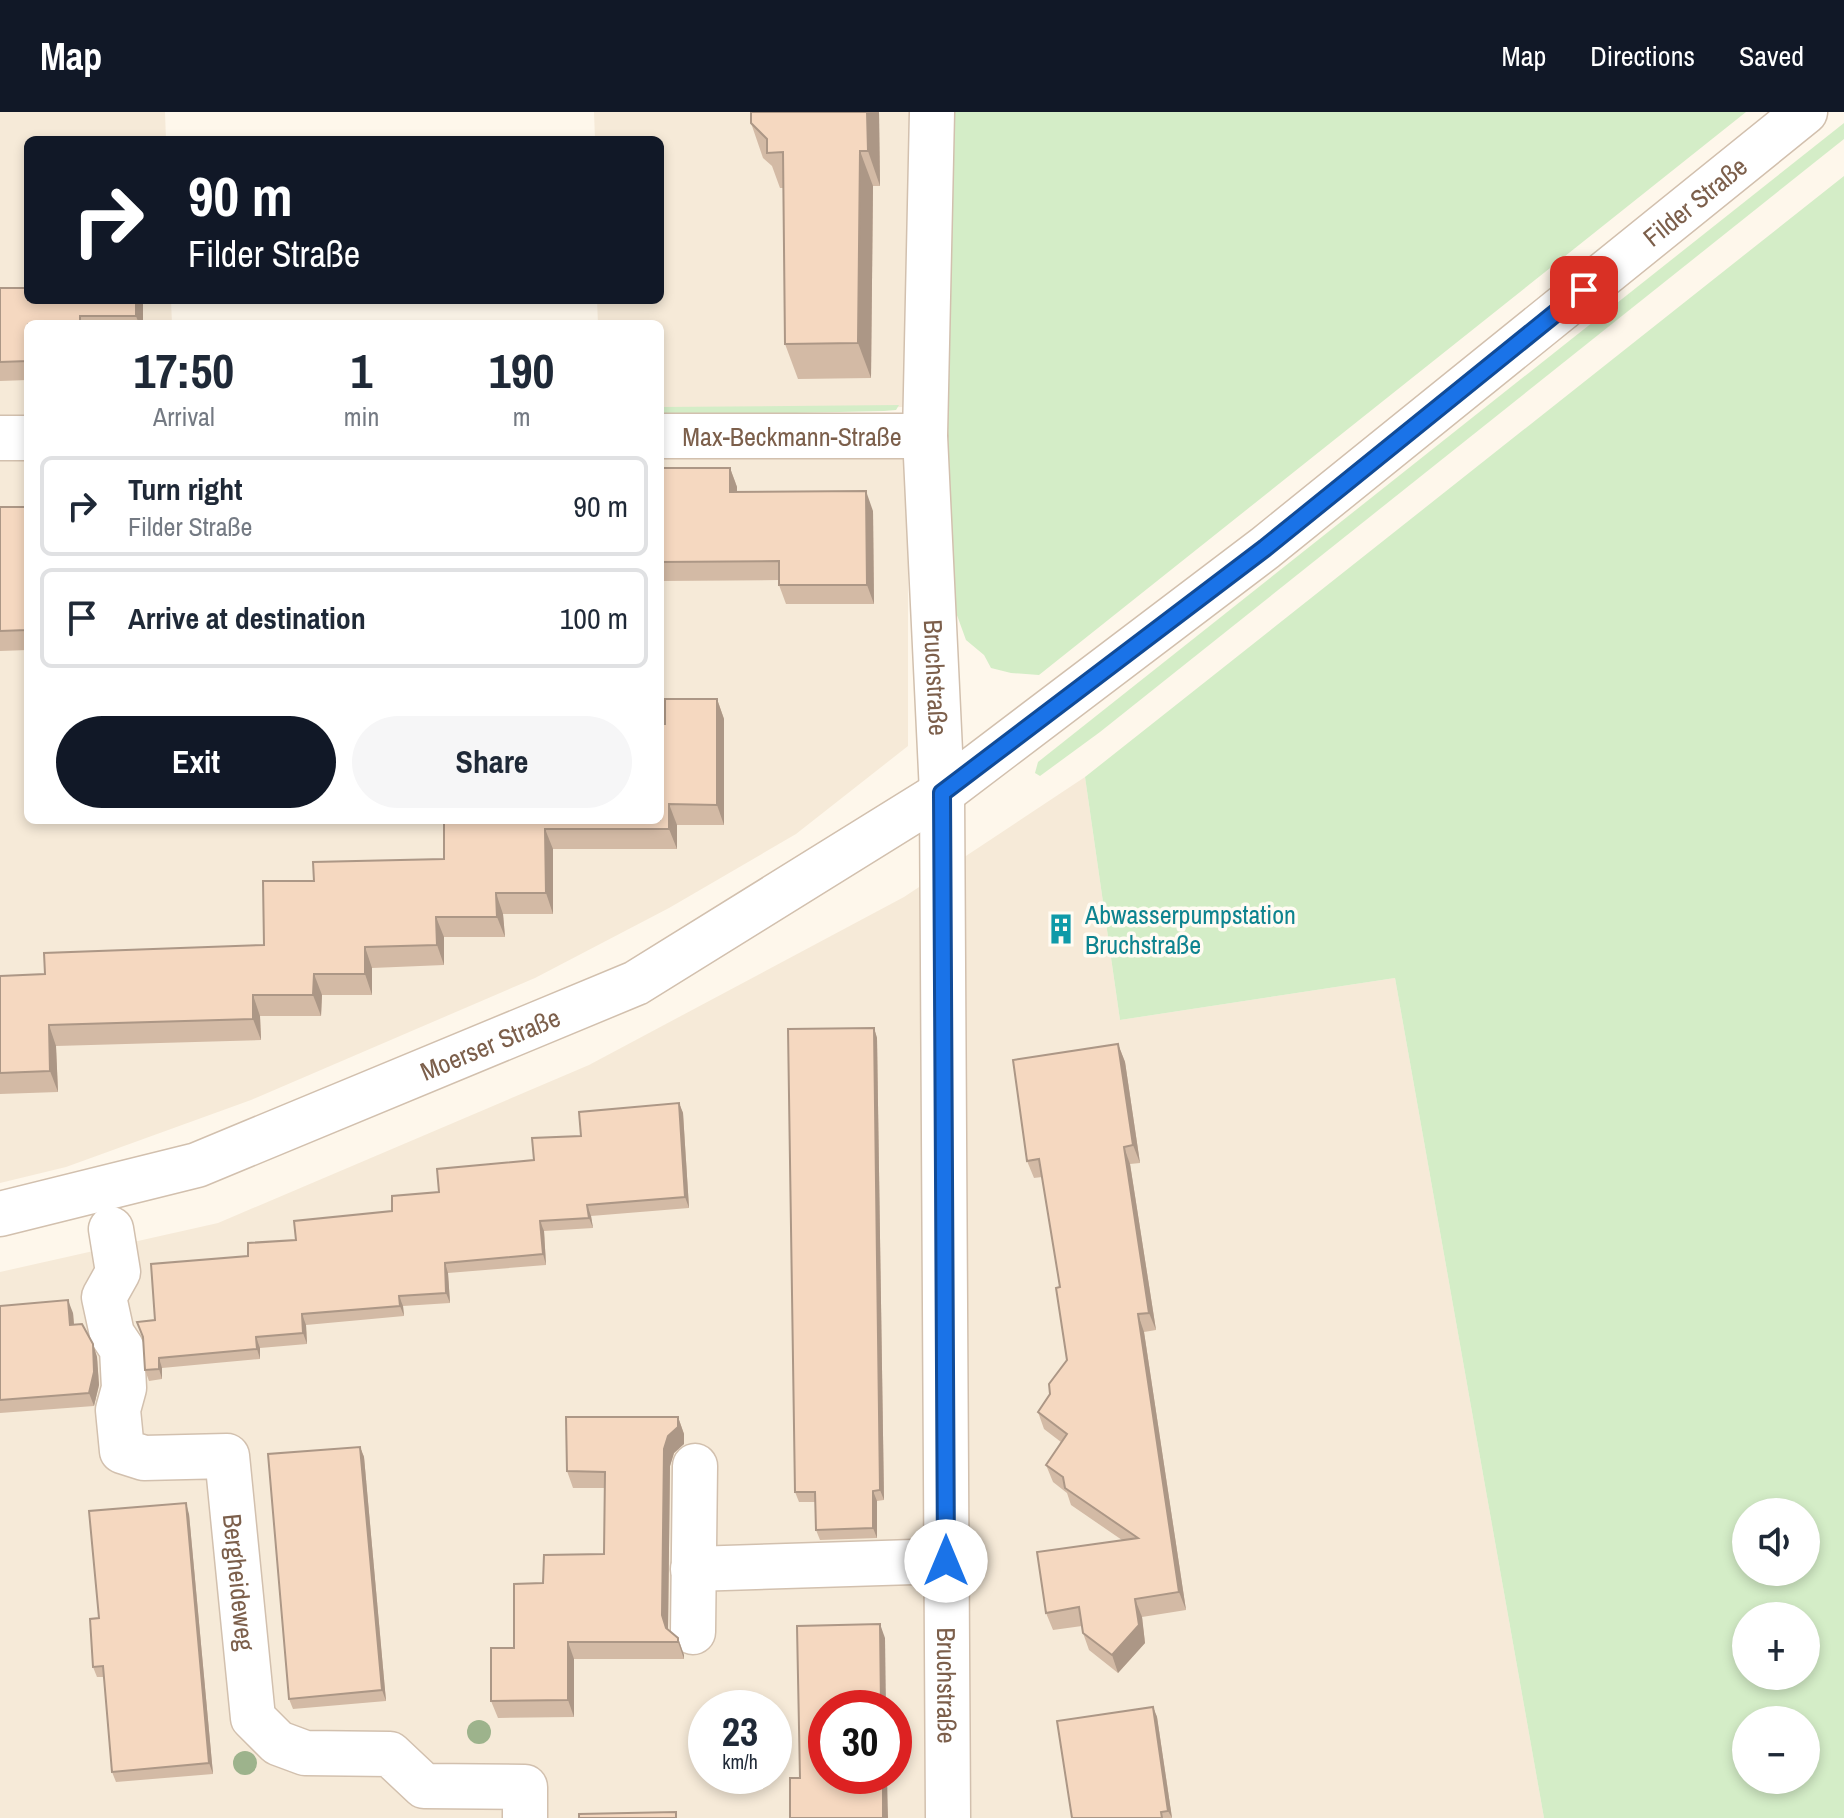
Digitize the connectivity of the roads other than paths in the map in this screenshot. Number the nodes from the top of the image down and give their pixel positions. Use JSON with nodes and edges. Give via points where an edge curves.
{"nodes":[{"id":1,"x":932,"y":112,"type":"edge"},
{"id":2,"x":1805,"y":112,"type":"edge"},
{"id":3,"x":664,"y":436,"type":"edge"},
{"id":4,"x":925,"y":436,"type":"junction"},
{"id":5,"x":0,"y":438,"type":"edge"},
{"id":6,"x":24,"y":438,"type":"edge"},
{"id":7,"x":942,"y":793,"type":"junction"},
{"id":8,"x":0,"y":1214,"type":"edge"},
{"id":9,"x":111,"y":1229,"type":"dead end"},
{"id":10,"x":695,"y":1466,"type":"dead end"},
{"id":11,"x":946,"y":1561,"type":"junction"},
{"id":12,"x":693,"y":1569,"type":"junction"},
{"id":13,"x":693,"y":1632,"type":"dead end"},
{"id":14,"x":525,"y":1818,"type":"edge"},
{"id":15,"x":948,"y":1818,"type":"edge"}],
"edges":[{"from":1,"to":4,"type":"street","name":"Bruchstraße"},
{"from":2,"to":7,"type":"street","name":"Filder Straße","via":[[1265,548]]},
{"from":3,"to":4,"type":"street","name":"Max-Beckmann-Straße"},
{"from":4,"to":7,"type":"street","name":"Bruchstraße"},
{"from":5,"to":6,"type":"street"},
{"from":7,"to":8,"type":"street","name":"Moerser Straße","via":[[636,983],[197,1165]]},
{"from":7,"to":11,"type":"street","name":"Bruchstraße"},
{"from":9,"to":14,"type":"street","name":"Bergheideweg","via":[[118,1272],[104,1297],[112,1334],[122,1349],[122,1451],[144,1458],[227,1456],[253,1718],[278,1743],[305,1753],[390,1754],[424,1786],[525,1787]]},
{"from":10,"to":12,"type":"street"},
{"from":11,"to":12,"type":"street"},
{"from":11,"to":15,"type":"street","name":"Bruchstraße"},
{"from":12,"to":13,"type":"street"}]}
